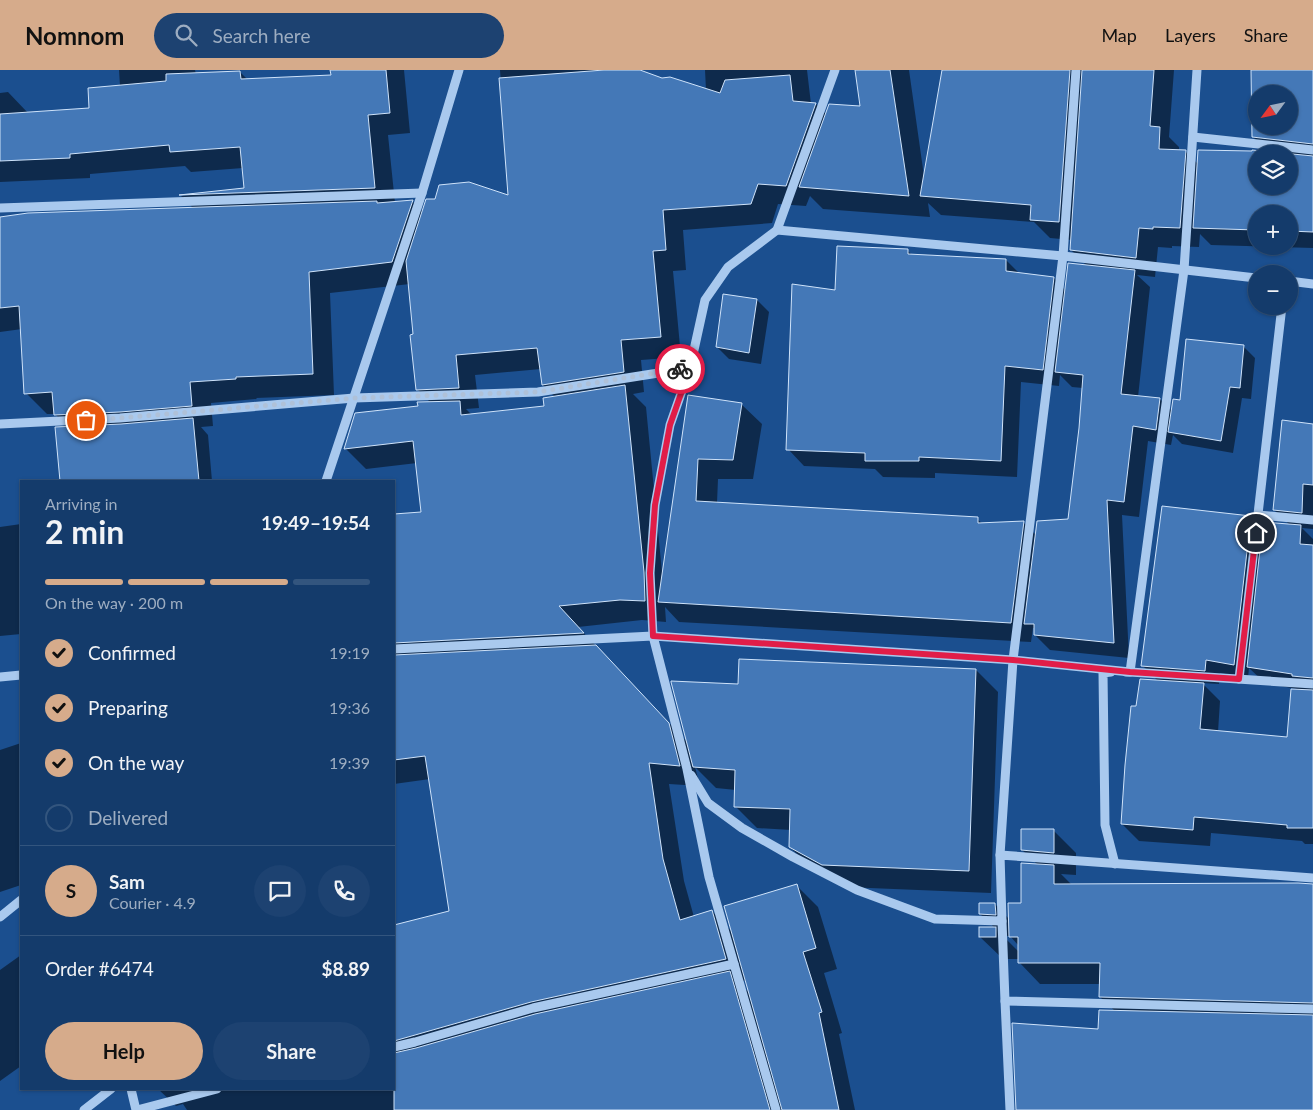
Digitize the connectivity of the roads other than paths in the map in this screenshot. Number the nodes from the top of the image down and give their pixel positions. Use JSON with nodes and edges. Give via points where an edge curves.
{"nodes":[{"id":1,"x":459,"y":70,"type":"edge"},
{"id":2,"x":835,"y":70,"type":"edge"},
{"id":3,"x":1076,"y":70,"type":"edge"},
{"id":4,"x":1197,"y":70,"type":"edge"},
{"id":5,"x":1193,"y":137,"type":"junction"},
{"id":6,"x":1313,"y":150,"type":"edge"},
{"id":7,"x":422,"y":193,"type":"junction"},
{"id":8,"x":0,"y":208,"type":"edge"},
{"id":9,"x":777,"y":230,"type":"junction"},
{"id":10,"x":1063,"y":256,"type":"junction"},
{"id":11,"x":1184,"y":270,"type":"junction"},
{"id":12,"x":1248,"y":277,"type":"edge"},
{"id":13,"x":1298,"y":283,"type":"edge"},
{"id":14,"x":1313,"y":284,"type":"edge"},
{"id":15,"x":1281,"y":315,"type":"edge"},
{"id":16,"x":690,"y":368,"type":"junction"},
{"id":17,"x":354,"y":398,"type":"junction"},
{"id":18,"x":0,"y":424,"type":"edge"},
{"id":19,"x":326,"y":480,"type":"edge"},
{"id":20,"x":1258,"y":515,"type":"junction"},
{"id":21,"x":1313,"y":520,"type":"edge"},
{"id":22,"x":653,"y":636,"type":"junction"},
{"id":23,"x":395,"y":649,"type":"edge"},
{"id":24,"x":1013,"y":660,"type":"junction"},
{"id":25,"x":1130,"y":672,"type":"junction"},
{"id":26,"x":20,"y":675,"type":"edge"},
{"id":27,"x":0,"y":677,"type":"edge"},
{"id":28,"x":1239,"y":679,"type":"junction"},
{"id":29,"x":1313,"y":684,"type":"edge"},
{"id":30,"x":687,"y":769,"type":"junction"},
{"id":31,"x":1000,"y":855,"type":"junction"},
{"id":32,"x":1115,"y":864,"type":"junction"},
{"id":33,"x":1313,"y":878,"type":"edge"},
{"id":34,"x":20,"y":901,"type":"edge"},
{"id":35,"x":0,"y":917,"type":"edge"},
{"id":36,"x":1002,"y":921,"type":"junction"},
{"id":37,"x":734,"y":964,"type":"junction"},
{"id":38,"x":1006,"y":1001,"type":"junction"},
{"id":39,"x":1313,"y":1009,"type":"edge"},
{"id":40,"x":395,"y":1047,"type":"edge"},
{"id":41,"x":111,"y":1090,"type":"edge"},
{"id":42,"x":131,"y":1090,"type":"edge"},
{"id":43,"x":213,"y":1090,"type":"edge"},
{"id":44,"x":84,"y":1110,"type":"edge"},
{"id":45,"x":137,"y":1110,"type":"edge"},
{"id":46,"x":776,"y":1110,"type":"edge"},
{"id":47,"x":1010,"y":1110,"type":"edge"}],
"edges":[{"from":1,"to":7,"type":"street"},
{"from":2,"to":9,"type":"street"},
{"from":3,"to":10,"type":"street"},
{"from":4,"to":5,"type":"street"},
{"from":5,"to":6,"type":"street"},
{"from":5,"to":11,"type":"street"},
{"from":7,"to":8,"type":"street"},
{"from":7,"to":17,"type":"street"},
{"from":9,"to":10,"type":"street"},
{"from":9,"to":16,"type":"street","via":[[728,267],[705,300]]},
{"from":10,"to":11,"type":"street"},
{"from":10,"to":24,"type":"street"},
{"from":11,"to":12,"type":"street"},
{"from":11,"to":25,"type":"street"},
{"from":13,"to":14,"type":"street"},
{"from":15,"to":20,"type":"street"},
{"from":16,"to":17,"type":"street","via":[[538,392]]},
{"from":16,"to":22,"type":"street","via":[[670,425],[655,505],[650,573]]},
{"from":17,"to":18,"type":"street","via":[[120,418]]},
{"from":17,"to":19,"type":"street"},
{"from":20,"to":21,"type":"street"},
{"from":20,"to":28,"type":"street"},
{"from":22,"to":23,"type":"street"},
{"from":22,"to":24,"type":"street"},
{"from":22,"to":30,"type":"street"},
{"from":24,"to":25,"type":"street"},
{"from":24,"to":31,"type":"street"},
{"from":25,"to":28,"type":"street"},
{"from":25,"to":32,"type":"street","via":[[1103,673],[1105,825]]},
{"from":26,"to":27,"type":"street"},
{"from":28,"to":29,"type":"street"},
{"from":30,"to":36,"type":"street","via":[[708,803],[742,828],[857,890],[935,919]]},
{"from":30,"to":37,"type":"street","via":[[709,877]]},
{"from":31,"to":32,"type":"street"},
{"from":31,"to":36,"type":"street"},
{"from":32,"to":33,"type":"street"},
{"from":34,"to":35,"type":"street"},
{"from":36,"to":38,"type":"street"},
{"from":37,"to":40,"type":"street","via":[[533,1008]]},
{"from":37,"to":46,"type":"street"},
{"from":38,"to":39,"type":"street"},
{"from":38,"to":47,"type":"street"},
{"from":41,"to":44,"type":"street"},
{"from":42,"to":45,"type":"street"},
{"from":43,"to":45,"type":"street"}]}
